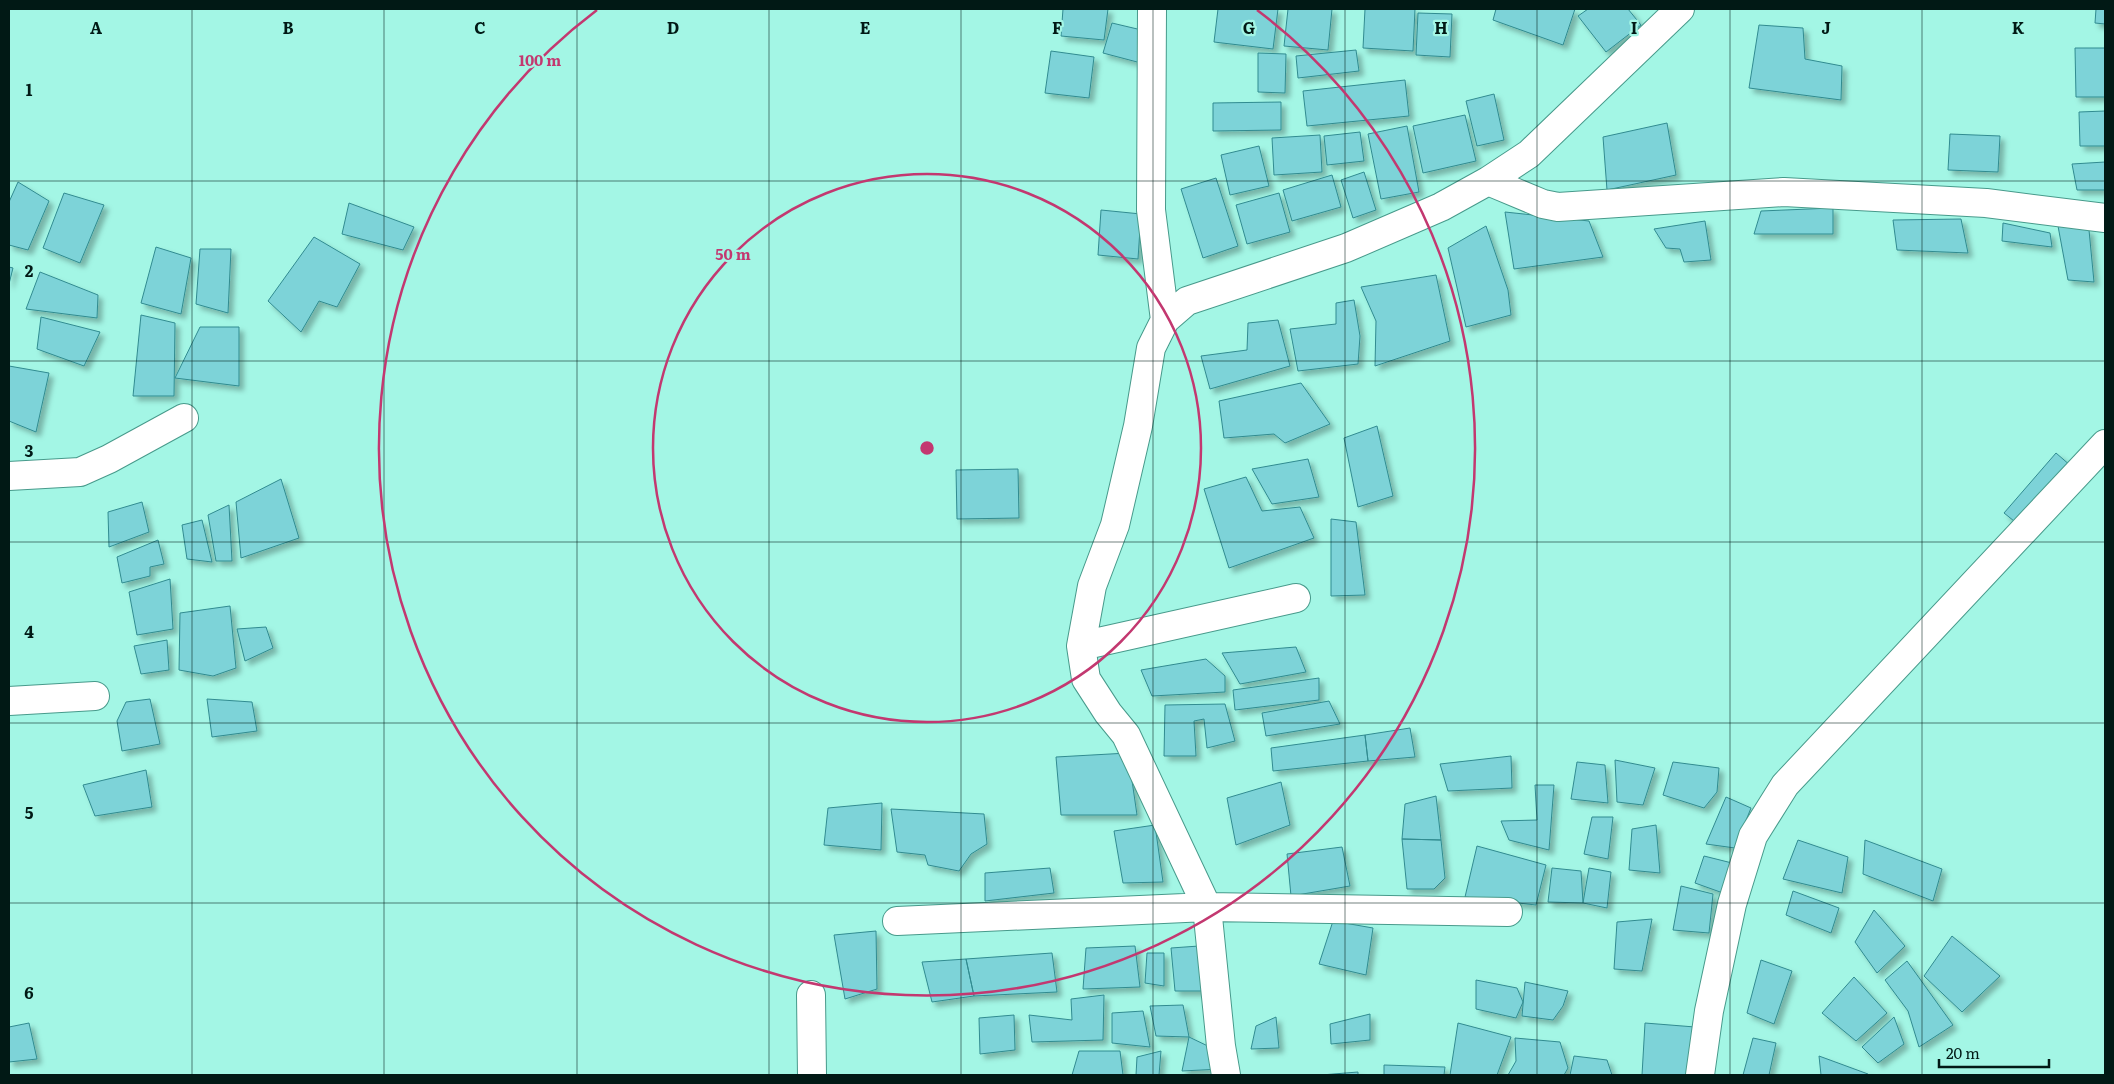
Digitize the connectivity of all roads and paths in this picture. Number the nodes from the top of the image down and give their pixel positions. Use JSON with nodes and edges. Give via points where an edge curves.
{"nodes":[{"id":1,"x":1152,"y":9,"type":"edge"},
{"id":2,"x":1680,"y":9,"type":"edge"},
{"id":3,"x":1488,"y":181,"type":"junction"},
{"id":4,"x":2105,"y":218,"type":"edge"},
{"id":5,"x":1165,"y":320,"type":"junction"},
{"id":6,"x":184,"y":418,"type":"dead end"},
{"id":7,"x":2105,"y":444,"type":"edge"},
{"id":8,"x":9,"y":476,"type":"edge"},
{"id":9,"x":1296,"y":598,"type":"dead end"},
{"id":10,"x":1082,"y":646,"type":"junction"},
{"id":11,"x":95,"y":696,"type":"dead end"},
{"id":12,"x":9,"y":701,"type":"edge"},
{"id":13,"x":1207,"y":906,"type":"junction"},
{"id":14,"x":1508,"y":912,"type":"dead end"},
{"id":15,"x":897,"y":921,"type":"dead end"},
{"id":16,"x":811,"y":995,"type":"dead end"},
{"id":17,"x":812,"y":1075,"type":"edge"},
{"id":18,"x":1226,"y":1075,"type":"edge"},
{"id":19,"x":1700,"y":1075,"type":"edge"}],
"edges":[{"from":1,"to":5,"type":"street","via":[[1151,210]]},
{"from":2,"to":3,"type":"street","via":[[1529,154]]},
{"from":3,"to":4,"type":"street","via":[[1558,207],[1784,192],[1986,203]]},
{"from":3,"to":5,"type":"street","via":[[1441,207],[1346,248],[1187,301]]},
{"from":5,"to":10,"type":"street","via":[[1151,348],[1134,444],[1115,526],[1092,586]]},
{"from":6,"to":8,"type":"street","via":[[80,472]]},
{"from":7,"to":19,"type":"street","via":[[1785,785],[1753,836],[1732,904],[1709,1011]]},
{"from":9,"to":10,"type":"street"},
{"from":10,"to":13,"type":"street","via":[[1086,679],[1126,735]]},
{"from":11,"to":12,"type":"street"},
{"from":13,"to":14,"type":"street"},
{"from":13,"to":15,"type":"street"},
{"from":13,"to":18,"type":"street"},
{"from":16,"to":17,"type":"street"}]}
